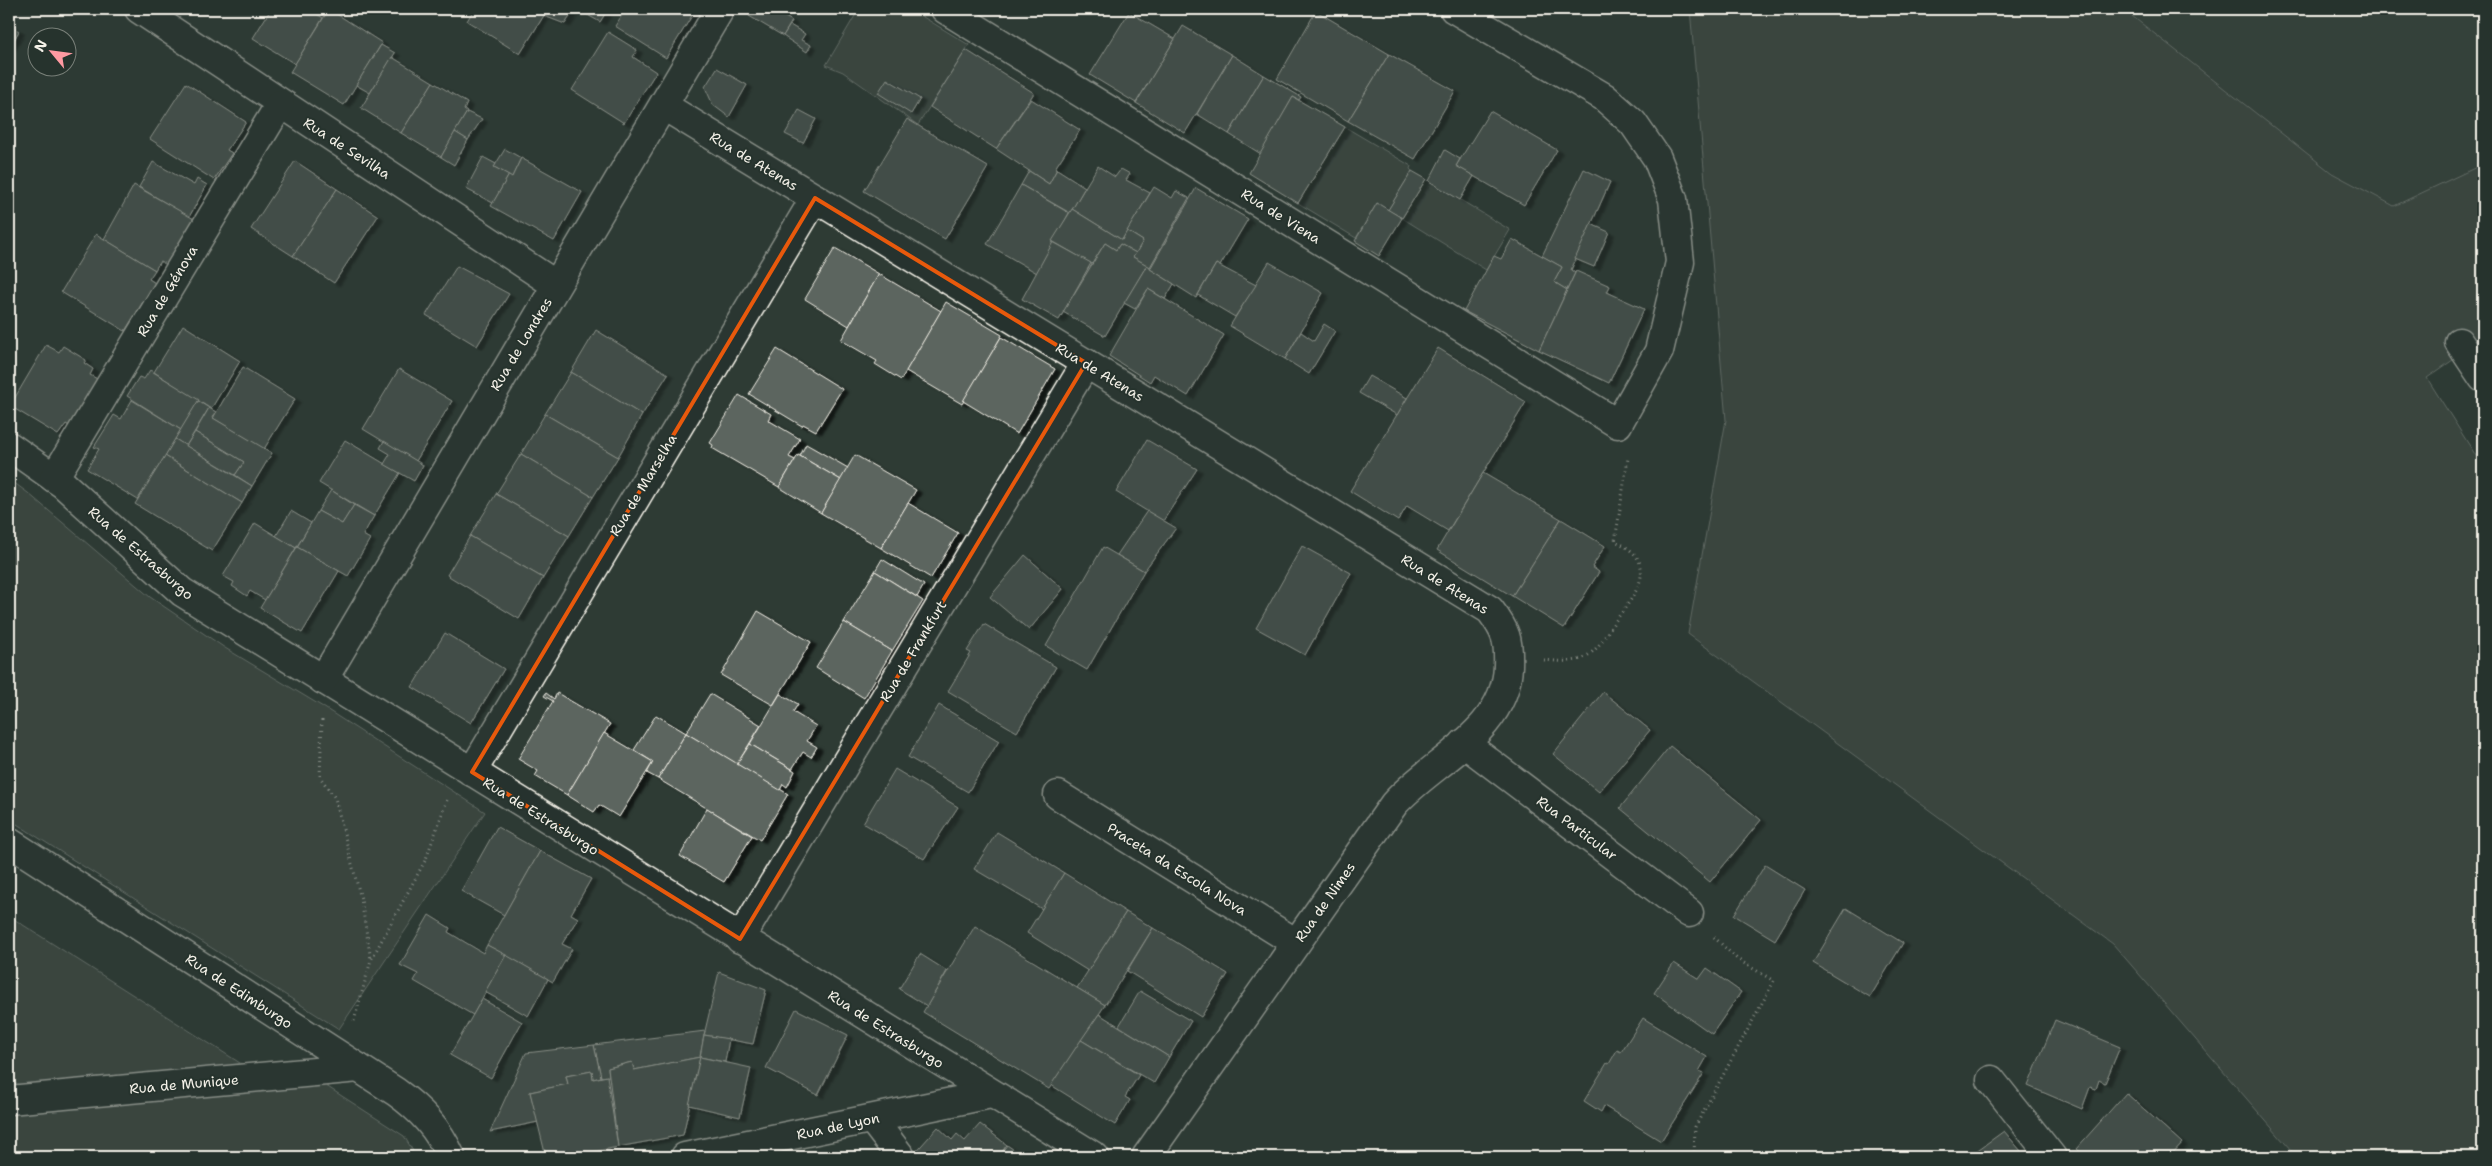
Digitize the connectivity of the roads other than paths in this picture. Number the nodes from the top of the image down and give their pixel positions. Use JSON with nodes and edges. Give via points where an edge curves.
{"nodes":[{"id":1,"x":139,"y":9,"type":"edge"},
{"id":2,"x":720,"y":9,"type":"edge"},
{"id":3,"x":945,"y":9,"type":"edge"},
{"id":4,"x":1454,"y":9,"type":"edge"},
{"id":5,"x":280,"y":104,"type":"junction"},
{"id":6,"x":664,"y":106,"type":"junction"},
{"id":7,"x":815,"y":198,"type":"junction"},
{"id":8,"x":556,"y":285,"type":"junction"},
{"id":9,"x":2471,"y":343,"type":"edge"},
{"id":10,"x":1086,"y":363,"type":"junction"},
{"id":11,"x":2483,"y":378,"type":"edge"},
{"id":12,"x":9,"y":446,"type":"edge"},
{"id":13,"x":54,"y":478,"type":"junction"},
{"id":14,"x":1509,"y":658,"type":"joint"},
{"id":15,"x":323,"y":680,"type":"junction"},
{"id":16,"x":1464,"y":743,"type":"junction"},
{"id":17,"x":472,"y":772,"type":"junction"},
{"id":18,"x":1058,"y":795,"type":"dead end"},
{"id":19,"x":9,"y":842,"type":"edge"},
{"id":20,"x":1689,"y":913,"type":"road end"},
{"id":21,"x":740,"y":939,"type":"junction"},
{"id":22,"x":1296,"y":943,"type":"junction"},
{"id":23,"x":359,"y":1068,"type":"junction"},
{"id":24,"x":1992,"y":1080,"type":"dead end"},
{"id":25,"x":991,"y":1094,"type":"junction"},
{"id":26,"x":9,"y":1100,"type":"edge"},
{"id":27,"x":872,"y":1119,"type":"junction"},
{"id":28,"x":451,"y":1157,"type":"edge"},
{"id":29,"x":685,"y":1157,"type":"edge"},
{"id":30,"x":901,"y":1157,"type":"edge"},
{"id":31,"x":1094,"y":1157,"type":"edge"},
{"id":32,"x":1146,"y":1157,"type":"edge"},
{"id":33,"x":2052,"y":1157,"type":"edge"}],
"edges":[{"from":1,"to":5,"type":"street","name":"Rua de Sevilha"},
{"from":2,"to":6,"type":"street","name":"Rua de Londres"},
{"from":3,"to":4,"type":"street","name":"Rua de Viena","via":[[1618,424],[1659,351],[1680,262],[1673,199],[1657,158],[1633,123],[1599,95]]},
{"from":5,"to":8,"type":"street","name":"Rua de Sevilha"},
{"from":5,"to":13,"type":"street","name":"Rua de Génova"},
{"from":6,"to":7,"type":"street","name":"Rua de Atenas"},
{"from":6,"to":8,"type":"street","name":"Rua de Londres"},
{"from":7,"to":10,"type":"street","name":"Rua de Atenas"},
{"from":7,"to":17,"type":"street","name":"Rua de Marselha"},
{"from":8,"to":15,"type":"street","name":"Rua de Londres"},
{"from":9,"to":11,"type":"street"},
{"from":10,"to":14,"type":"street","name":"Rua de Atenas","via":[[1490,610],[1506,631]]},
{"from":10,"to":21,"type":"street","name":"Rua de Frankfurt"},
{"from":12,"to":13,"type":"street","name":"Rua de Estrasburgo"},
{"from":13,"to":15,"type":"street","name":"Rua de Estrasburgo","via":[[182,592]]},
{"from":14,"to":16,"type":"street","name":"Rua de Nimes","via":[[1508,677],[1499,703],[1486,722]]},
{"from":15,"to":17,"type":"street","name":"Rua de Estrasburgo"},
{"from":16,"to":20,"type":"street","name":"Rua Particular"},
{"from":16,"to":22,"type":"street","name":"Rua de Nimes","via":[[1394,804]]},
{"from":17,"to":21,"type":"street","name":"Rua de Estrasburgo"},
{"from":18,"to":22,"type":"street","name":"Praceta da Escola Nova"},
{"from":19,"to":23,"type":"street","name":"Rua de Edimburgo"},
{"from":21,"to":25,"type":"street","name":"Rua de Estrasburgo"},
{"from":22,"to":32,"type":"street","name":"Rua de Nimes"},
{"from":23,"to":26,"type":"street","name":"Rua de Munique"},
{"from":23,"to":28,"type":"street","name":"Rua de Edimburgo","via":[[422,1113],[435,1127]]},
{"from":24,"to":33,"type":"street"},
{"from":25,"to":27,"type":"street","name":"Rua de Lyon"},
{"from":25,"to":31,"type":"street","name":"Rua de Estrasburgo"},
{"from":27,"to":29,"type":"street","name":"Rua de Lyon"},
{"from":27,"to":30,"type":"street"}]}
